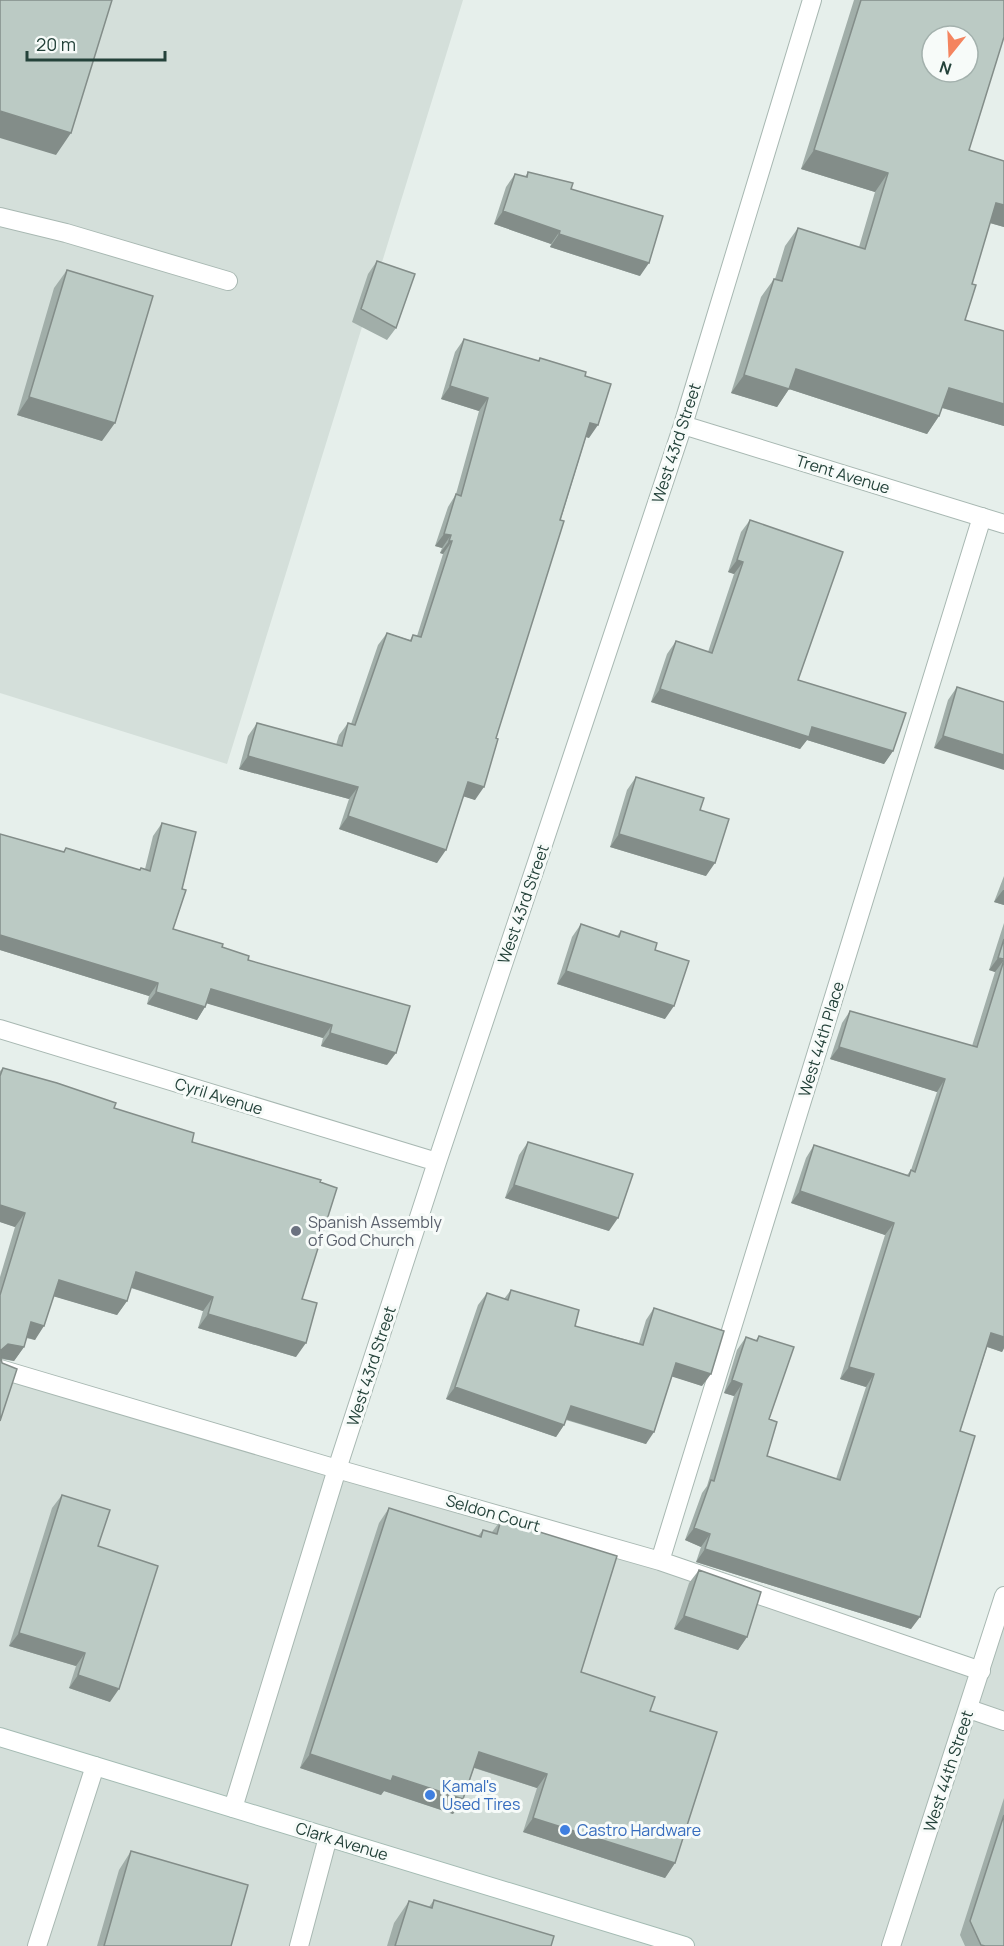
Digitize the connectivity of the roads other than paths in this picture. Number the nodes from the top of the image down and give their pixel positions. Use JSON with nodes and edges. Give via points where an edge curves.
{"nodes":[{"id":1,"x":812,"y":0,"type":"edge"},
{"id":2,"x":0,"y":218,"type":"edge"},
{"id":3,"x":228,"y":281,"type":"dead end"},
{"id":4,"x":683,"y":425,"type":"junction"},
{"id":5,"x":982,"y":517,"type":"junction"},
{"id":6,"x":1004,"y":524,"type":"edge"},
{"id":7,"x":0,"y":1029,"type":"edge"},
{"id":8,"x":437,"y":1162,"type":"junction"},
{"id":9,"x":0,"y":1369,"type":"edge"},
{"id":10,"x":337,"y":1469,"type":"junction"},
{"id":11,"x":660,"y":1561,"type":"junction"},
{"id":12,"x":1004,"y":1596,"type":"edge"},
{"id":13,"x":981,"y":1671,"type":"junction"},
{"id":14,"x":969,"y":1709,"type":"junction"},
{"id":15,"x":1004,"y":1721,"type":"edge"},
{"id":16,"x":0,"y":1737,"type":"edge"},
{"id":17,"x":95,"y":1767,"type":"junction"},
{"id":18,"x":233,"y":1808,"type":"junction"},
{"id":19,"x":328,"y":1837,"type":"junction"},
{"id":20,"x":37,"y":1946,"type":"edge"},
{"id":21,"x":299,"y":1946,"type":"edge"},
{"id":22,"x":685,"y":1946,"type":"edge"},
{"id":23,"x":891,"y":1946,"type":"edge"}],
"edges":[{"from":1,"to":4,"type":"street","name":"West 43rd Street"},
{"from":2,"to":3,"type":"street","via":[[66,233]]},
{"from":4,"to":5,"type":"street","name":"Trent Avenue"},
{"from":4,"to":8,"type":"street","name":"West 43rd Street"},
{"from":5,"to":6,"type":"street","name":"Trent Avenue"},
{"from":5,"to":11,"type":"street","name":"West 44th Place"},
{"from":7,"to":8,"type":"street","name":"Cyril Avenue"},
{"from":8,"to":10,"type":"street","name":"West 43rd Street"},
{"from":9,"to":10,"type":"street","name":"Seldon Court"},
{"from":10,"to":11,"type":"street","name":"Seldon Court"},
{"from":10,"to":18,"type":"street","name":"West 43rd Street"},
{"from":11,"to":13,"type":"street","name":"Seldon Court"},
{"from":12,"to":13,"type":"street","name":"West 44th Street"},
{"from":13,"to":14,"type":"street","name":"West 44th Street"},
{"from":14,"to":15,"type":"street"},
{"from":14,"to":23,"type":"street","name":"West 44th Street"},
{"from":16,"to":17,"type":"street","name":"Clark Avenue"},
{"from":17,"to":18,"type":"street","name":"Clark Avenue"},
{"from":17,"to":20,"type":"street"},
{"from":18,"to":19,"type":"street","name":"Clark Avenue"},
{"from":19,"to":21,"type":"street"},
{"from":19,"to":22,"type":"street","name":"Clark Avenue"}]}
